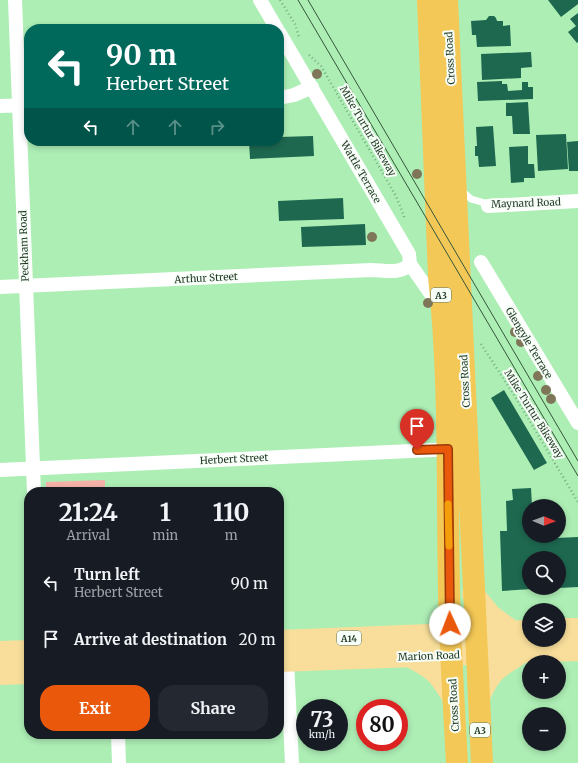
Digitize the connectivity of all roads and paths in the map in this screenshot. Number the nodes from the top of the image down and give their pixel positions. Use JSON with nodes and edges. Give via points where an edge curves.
{"nodes":[{"id":1,"x":15,"y":0,"type":"edge"},
{"id":2,"x":260,"y":0,"type":"edge"},
{"id":3,"x":280,"y":0,"type":"edge"},
{"id":4,"x":428,"y":0,"type":"edge"},
{"id":5,"x":447,"y":0,"type":"edge"},
{"id":6,"x":274,"y":24,"type":"edge"},
{"id":7,"x":284,"y":40,"type":"edge"},
{"id":8,"x":302,"y":43,"type":"dead end"},
{"id":9,"x":306,"y":49,"type":"dead end"},
{"id":10,"x":312,"y":87,"type":"junction"},
{"id":11,"x":284,"y":97,"type":"edge"},
{"id":12,"x":24,"y":105,"type":"edge"},
{"id":13,"x":0,"y":106,"type":"edge"},
{"id":14,"x":24,"y":146,"type":"edge"},
{"id":15,"x":456,"y":186,"type":"junction"},
{"id":16,"x":578,"y":201,"type":"edge"},
{"id":17,"x":488,"y":206,"type":"joint"},
{"id":18,"x":407,"y":222,"type":"dead end"},
{"id":19,"x":481,"y":262,"type":"dead end"},
{"id":20,"x":410,"y":264,"type":"junction"},
{"id":21,"x":26,"y":286,"type":"junction"},
{"id":22,"x":0,"y":287,"type":"edge"},
{"id":23,"x":442,"y":311,"type":"junction"},
{"id":24,"x":479,"y":342,"type":"dead end"},
{"id":25,"x":577,"y":420,"type":"edge"},
{"id":26,"x":458,"y":449,"type":"junction"},
{"id":27,"x":33,"y":469,"type":"junction"},
{"id":28,"x":0,"y":470,"type":"edge"},
{"id":29,"x":34,"y":487,"type":"edge"},
{"id":30,"x":578,"y":502,"type":"edge"},
{"id":31,"x":449,"y":591,"type":"junction"},
{"id":32,"x":473,"y":594,"type":"junction"},
{"id":33,"x":566,"y":629,"type":"edge"},
{"id":34,"x":578,"y":629,"type":"edge"},
{"id":35,"x":521,"y":631,"type":"edge"},
{"id":36,"x":475,"y":633,"type":"junction"},
{"id":37,"x":451,"y":634,"type":"junction"},
{"id":38,"x":418,"y":635,"type":"junction"},
{"id":39,"x":284,"y":641,"type":"edge"},
{"id":40,"x":578,"y":650,"type":"edge"},
{"id":41,"x":24,"y":651,"type":"edge"},
{"id":42,"x":0,"y":652,"type":"edge"},
{"id":43,"x":522,"y":653,"type":"junction"},
{"id":44,"x":476,"y":654,"type":"junction"},
{"id":45,"x":451,"y":655,"type":"junction"},
{"id":46,"x":411,"y":657,"type":"junction"},
{"id":47,"x":284,"y":661,"type":"edge"},
{"id":48,"x":284,"y":672,"type":"edge"},
{"id":49,"x":24,"y":673,"type":"edge"},
{"id":50,"x":0,"y":674,"type":"edge"},
{"id":51,"x":453,"y":697,"type":"junction"},
{"id":52,"x":478,"y":697,"type":"junction"},
{"id":53,"x":118,"y":739,"type":"edge"},
{"id":54,"x":119,"y":763,"type":"edge"},
{"id":55,"x":292,"y":763,"type":"edge"},
{"id":56,"x":457,"y":763,"type":"edge"},
{"id":57,"x":482,"y":763,"type":"edge"}],
"edges":[{"from":1,"to":12,"type":"street","name":"Peckham Road"},
{"from":2,"to":6,"type":"street"},
{"from":3,"to":8,"type":"path","via":[[295,24]]},
{"from":4,"to":23,"type":"highway","name":"Cross Road","number":"A3"},
{"from":5,"to":15,"type":"highway","name":"Cross Road","number":"A3"},
{"from":7,"to":10,"type":"street","name":"Wattle Terrace"},
{"from":9,"to":18,"type":"path","name":"Mike Turtur Bikeway","via":[[321,66],[372,151]]},
{"from":10,"to":11,"type":"street"},
{"from":10,"to":20,"type":"street","name":"Wattle Terrace","via":[[411,257]]},
{"from":12,"to":13,"type":"street"},
{"from":14,"to":21,"type":"street","name":"Peckham Road"},
{"from":15,"to":17,"type":"lane","name":"Maynard Road","via":[[468,197],[485,202]]},
{"from":15,"to":26,"type":"highway","name":"Cross Road","number":"A3"},
{"from":16,"to":17,"type":"street","name":"Maynard Road"},
{"from":19,"to":25,"type":"street","name":"Glengyle Terrace"},
{"from":20,"to":21,"type":"street","name":"Arthur Street","via":[[399,271],[371,270]]},
{"from":20,"to":23,"type":"street","name":"Wattle Terrace"},
{"from":21,"to":22,"type":"street","name":"Arthur Street"},
{"from":21,"to":27,"type":"street","name":"Peckham Road"},
{"from":23,"to":26,"type":"highway","name":"Cross Road","number":"A3"},
{"from":24,"to":30,"type":"path","name":"Mike Turtur Bikeway"},
{"from":26,"to":27,"type":"street","name":"Herbert Street"},
{"from":26,"to":31,"type":"highway","name":"Cross Road","number":"A3"},
{"from":26,"to":32,"type":"highway","name":"Cross Road","number":"A3"},
{"from":27,"to":28,"type":"street","name":"Herbert Street"},
{"from":27,"to":29,"type":"street","name":"Peckham Road"},
{"from":31,"to":37,"type":"highway","name":"Cross Road","number":"A3"},
{"from":31,"to":38,"type":"main road","via":[[438,620]]},
{"from":32,"to":35,"type":"main road","via":[[496,620]]},
{"from":32,"to":36,"type":"highway","name":"Cross Road","number":"A3"},
{"from":33,"to":34,"type":"main road"},
{"from":35,"to":36,"type":"main road","number":"A14"},
{"from":36,"to":37,"type":"main road","number":"A14"},
{"from":36,"to":44,"type":"highway","name":"Cross Road","number":"A3"},
{"from":37,"to":38,"type":"main road","number":"A14"},
{"from":37,"to":45,"type":"highway","name":"Cross Road","number":"A3"},
{"from":38,"to":39,"type":"main road","number":"A14"},
{"from":40,"to":43,"type":"main road","name":"Marion Road","number":"A14"},
{"from":41,"to":42,"type":"main road"},
{"from":43,"to":44,"type":"main road","name":"Marion Road","number":"A14"},
{"from":43,"to":52,"type":"main road","via":[[492,672]]},
{"from":44,"to":45,"type":"main road","name":"Marion Road","number":"A14"},
{"from":44,"to":52,"type":"highway","name":"Cross Road","number":"A3"},
{"from":45,"to":46,"type":"main road","name":"Marion Road","number":"A14"},
{"from":45,"to":51,"type":"highway","name":"Cross Road","number":"A3"},
{"from":46,"to":47,"type":"main road","name":"Marion Road","number":"A14"},
{"from":46,"to":51,"type":"main road","via":[[430,666],[440,675]]},
{"from":48,"to":55,"type":"street"},
{"from":49,"to":50,"type":"main road"},
{"from":51,"to":56,"type":"highway","name":"Cross Road","number":"A3"},
{"from":52,"to":57,"type":"highway","name":"Cross Road","number":"A3"},
{"from":53,"to":54,"type":"street"}]}
